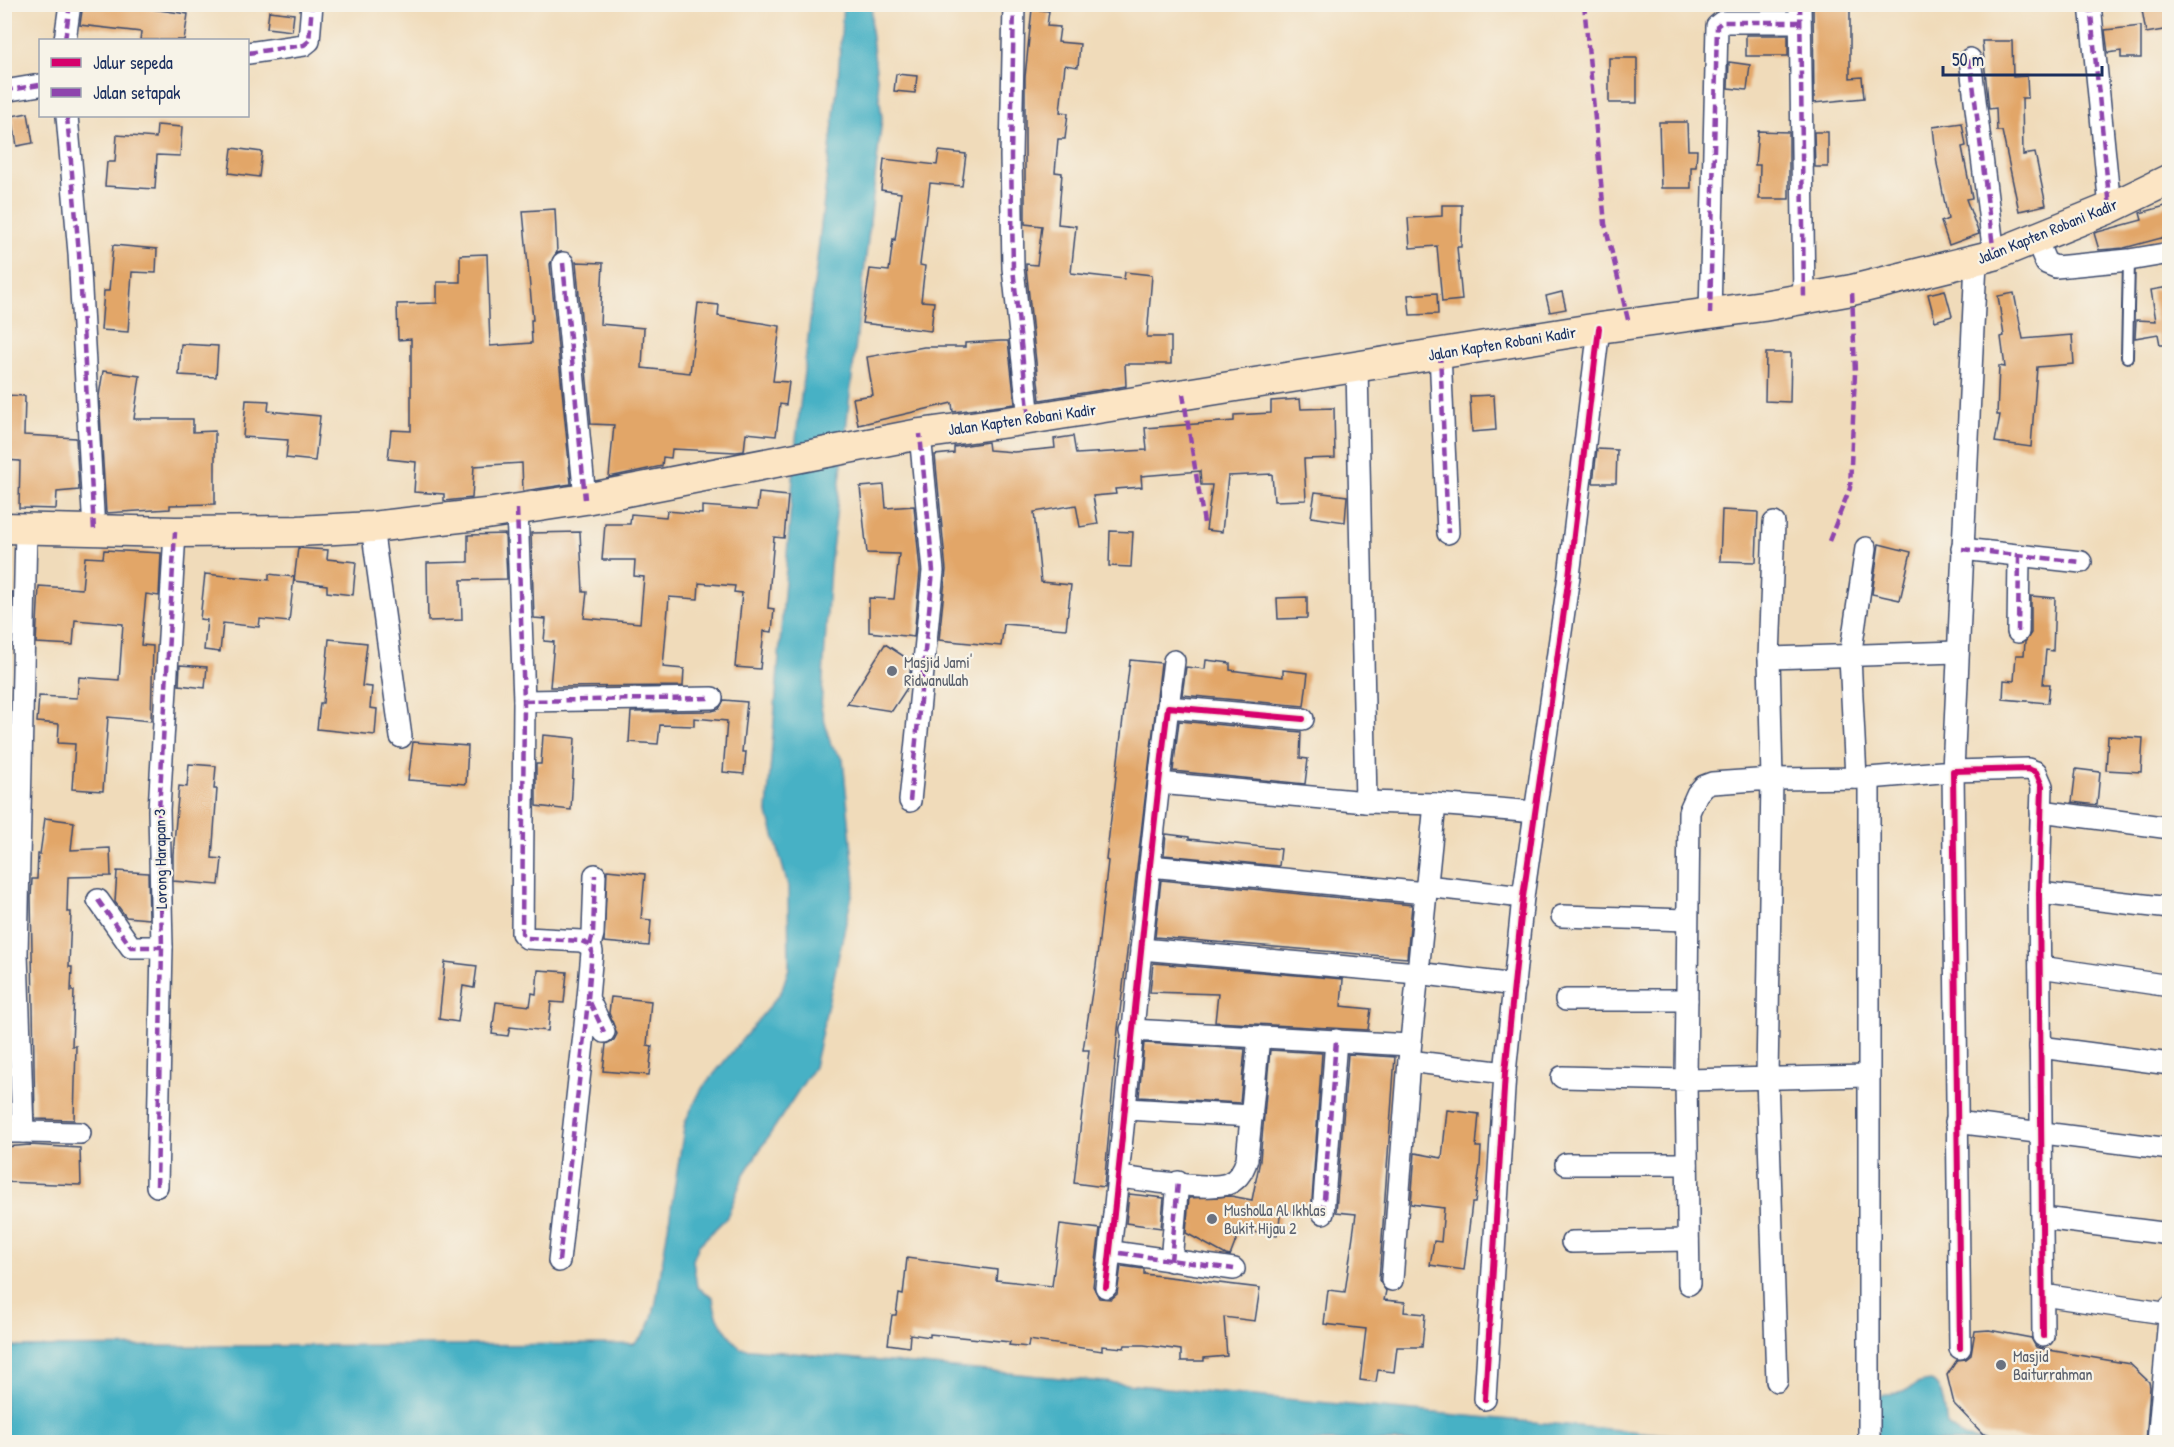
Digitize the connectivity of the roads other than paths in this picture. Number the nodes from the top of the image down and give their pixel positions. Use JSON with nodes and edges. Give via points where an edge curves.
{"nodes":[{"id":1,"x":70,"y":4,"type":"edge"},
{"id":2,"x":312,"y":4,"type":"edge"},
{"id":3,"x":1014,"y":4,"type":"edge"},
{"id":4,"x":2090,"y":4,"type":"edge"},
{"id":5,"x":1799,"y":14,"type":"edge"},
{"id":6,"x":65,"y":39,"type":"edge"},
{"id":7,"x":249,"y":53,"type":"edge"},
{"id":8,"x":1970,"y":59,"type":"dead end"},
{"id":9,"x":39,"y":85,"type":"edge"},
{"id":10,"x":4,"y":91,"type":"edge"},
{"id":11,"x":67,"y":117,"type":"edge"},
{"id":12,"x":2169,"y":179,"type":"edge"},
{"id":13,"x":2110,"y":208,"type":"junction"},
{"id":14,"x":2036,"y":239,"type":"junction"},
{"id":15,"x":2169,"y":253,"type":"edge"},
{"id":16,"x":1985,"y":258,"type":"junction"},
{"id":17,"x":2129,"y":260,"type":"junction"},
{"id":18,"x":563,"y":263,"type":"dead end"},
{"id":19,"x":1804,"y":299,"type":"junction"},
{"id":20,"x":1710,"y":314,"type":"junction"},
{"id":21,"x":1599,"y":328,"type":"junction"},
{"id":22,"x":1440,"y":353,"type":"junction"},
{"id":23,"x":2127,"y":357,"type":"dead end"},
{"id":24,"x":1358,"y":367,"type":"junction"},
{"id":25,"x":1029,"y":419,"type":"junction"},
{"id":26,"x":920,"y":434,"type":"junction"},
{"id":27,"x":585,"y":500,"type":"junction"},
{"id":28,"x":517,"y":509,"type":"junction"},
{"id":29,"x":1774,"y":523,"type":"dead end"},
{"id":30,"x":372,"y":527,"type":"junction"},
{"id":31,"x":15,"y":529,"type":"edge"},
{"id":32,"x":94,"y":531,"type":"junction"},
{"id":33,"x":175,"y":532,"type":"junction"},
{"id":34,"x":1448,"y":533,"type":"dead end"},
{"id":35,"x":1866,"y":548,"type":"dead end"},
{"id":36,"x":1962,"y":549,"type":"junction"},
{"id":37,"x":2019,"y":556,"type":"junction"},
{"id":38,"x":2080,"y":562,"type":"dead end"},
{"id":39,"x":2018,"y":632,"type":"dead end"},
{"id":40,"x":1957,"y":652,"type":"junction"},
{"id":41,"x":1850,"y":657,"type":"junction"},
{"id":42,"x":1769,"y":658,"type":"junction"},
{"id":43,"x":1174,"y":661,"type":"dead end"},
{"id":44,"x":712,"y":698,"type":"dead end"},
{"id":45,"x":524,"y":701,"type":"junction"},
{"id":46,"x":1168,"y":707,"type":"junction"},
{"id":47,"x":1303,"y":719,"type":"dead end"},
{"id":48,"x":401,"y":737,"type":"dead end"},
{"id":49,"x":1953,"y":771,"type":"junction"},
{"id":50,"x":1862,"y":778,"type":"junction"},
{"id":51,"x":1772,"y":779,"type":"junction"},
{"id":52,"x":1159,"y":783,"type":"junction"},
{"id":53,"x":910,"y":801,"type":"dead end"},
{"id":54,"x":1366,"y":802,"type":"junction"},
{"id":55,"x":1435,"y":804,"type":"junction"},
{"id":56,"x":2042,"y":811,"type":"junction"},
{"id":57,"x":1535,"y":812,"type":"junction"},
{"id":58,"x":2169,"y":828,"type":"edge"},
{"id":59,"x":1150,"y":867,"type":"junction"},
{"id":60,"x":595,"y":875,"type":"dead end"},
{"id":61,"x":1426,"y":889,"type":"junction"},
{"id":62,"x":2039,"y":893,"type":"junction"},
{"id":63,"x":1523,"y":897,"type":"junction"},
{"id":64,"x":98,"y":900,"type":"dead end"},
{"id":65,"x":2169,"y":908,"type":"edge"},
{"id":66,"x":1562,"y":916,"type":"dead end"},
{"id":67,"x":1687,"y":920,"type":"junction"},
{"id":68,"x":590,"y":945,"type":"junction"},
{"id":69,"x":162,"y":947,"type":"junction"},
{"id":70,"x":1142,"y":949,"type":"junction"},
{"id":71,"x":11,"y":954,"type":"edge"},
{"id":72,"x":2040,"y":968,"type":"junction"},
{"id":73,"x":1417,"y":973,"type":"junction"},
{"id":74,"x":1515,"y":985,"type":"junction"},
{"id":75,"x":2169,"y":986,"type":"edge"},
{"id":76,"x":588,"y":998,"type":"junction"},
{"id":77,"x":1566,"y":1000,"type":"dead end"},
{"id":78,"x":1687,"y":1000,"type":"junction"},
{"id":79,"x":1131,"y":1030,"type":"junction"},
{"id":80,"x":604,"y":1032,"type":"dead end"},
{"id":81,"x":1259,"y":1037,"type":"junction"},
{"id":82,"x":1336,"y":1040,"type":"junction"},
{"id":83,"x":2040,"y":1047,"type":"junction"},
{"id":84,"x":1410,"y":1053,"type":"junction"},
{"id":85,"x":2169,"y":1064,"type":"edge"},
{"id":86,"x":1505,"y":1073,"type":"junction"},
{"id":87,"x":1868,"y":1076,"type":"junction"},
{"id":88,"x":1562,"y":1077,"type":"dead end"},
{"id":89,"x":1767,"y":1077,"type":"junction"},
{"id":90,"x":1686,"y":1080,"type":"junction"},
{"id":91,"x":1126,"y":1109,"type":"junction"},
{"id":92,"x":1252,"y":1116,"type":"junction"},
{"id":93,"x":1956,"y":1122,"type":"junction"},
{"id":94,"x":14,"y":1132,"type":"edge"},
{"id":95,"x":80,"y":1133,"type":"dead end"},
{"id":96,"x":2040,"y":1134,"type":"junction"},
{"id":97,"x":2169,"y":1149,"type":"edge"},
{"id":98,"x":1566,"y":1164,"type":"dead end"},
{"id":99,"x":1687,"y":1164,"type":"junction"},
{"id":100,"x":1118,"y":1177,"type":"junction"},
{"id":101,"x":1178,"y":1182,"type":"junction"},
{"id":102,"x":158,"y":1186,"type":"dead end"},
{"id":103,"x":1323,"y":1213,"type":"dead end"},
{"id":104,"x":2043,"y":1218,"type":"junction"},
{"id":105,"x":2169,"y":1234,"type":"edge"},
{"id":106,"x":1688,"y":1240,"type":"junction"},
{"id":107,"x":1572,"y":1242,"type":"dead end"},
{"id":108,"x":1120,"y":1253,"type":"dead end"},
{"id":109,"x":1170,"y":1260,"type":"junction"},
{"id":110,"x":559,"y":1261,"type":"dead end"},
{"id":111,"x":1234,"y":1269,"type":"dead end"},
{"id":112,"x":1392,"y":1280,"type":"dead end"},
{"id":113,"x":1689,"y":1284,"type":"dead end"},
{"id":114,"x":1106,"y":1287,"type":"dead end"},
{"id":115,"x":2043,"y":1295,"type":"junction"},
{"id":116,"x":2169,"y":1312,"type":"edge"},
{"id":117,"x":2043,"y":1336,"type":"dead end"},
{"id":118,"x":1960,"y":1348,"type":"dead end"},
{"id":119,"x":1777,"y":1381,"type":"dead end"},
{"id":120,"x":1485,"y":1400,"type":"dead end"},
{"id":121,"x":1869,"y":1443,"type":"edge"},
{"id":122,"x":2158,"y":1443,"type":"edge"}],
"edges":[{"from":1,"to":6,"type":"street"},
{"from":2,"to":7,"type":"street","via":[[309,41],[304,45]]},
{"from":3,"to":25,"type":"street","via":[[1013,268]]},
{"from":4,"to":13,"type":"street"},
{"from":5,"to":19,"type":"street"},
{"from":5,"to":20,"type":"street","via":[[1722,22],[1717,26]]},
{"from":8,"to":16,"type":"street"},
{"from":9,"to":10,"type":"street"},
{"from":11,"to":32,"type":"street","via":[[79,253]]},
{"from":12,"to":13,"type":"main road","name":"Jalan Kapten Robani Kadir"},
{"from":13,"to":14,"type":"main road","name":"Jalan Kapten Robani Kadir"},
{"from":14,"to":16,"type":"main road","name":"Jalan Kapten Robani Kadir"},
{"from":14,"to":17,"type":"street","via":[[2046,263],[2056,267]]},
{"from":15,"to":17,"type":"street"},
{"from":16,"to":19,"type":"main road","name":"Jalan Kapten Robani Kadir"},
{"from":16,"to":36,"type":"street"},
{"from":17,"to":23,"type":"lane"},
{"from":18,"to":27,"type":"street"},
{"from":19,"to":20,"type":"main road","name":"Jalan Kapten Robani Kadir"},
{"from":20,"to":21,"type":"main road","name":"Jalan Kapten Robani Kadir"},
{"from":21,"to":22,"type":"main road","name":"Jalan Kapten Robani Kadir"},
{"from":21,"to":57,"type":"street"},
{"from":22,"to":24,"type":"main road","name":"Jalan Kapten Robani Kadir"},
{"from":22,"to":34,"type":"street"},
{"from":24,"to":25,"type":"main road","name":"Jalan Kapten Robani Kadir"},
{"from":24,"to":54,"type":"street"},
{"from":25,"to":26,"type":"main road","name":"Jalan Kapten Robani Kadir"},
{"from":26,"to":27,"type":"main road","name":"Jalan Kapten Robani Kadir"},
{"from":26,"to":53,"type":"street","via":[[933,571]]},
{"from":27,"to":28,"type":"main road","name":"Jalan Kapten Robani Kadir"},
{"from":28,"to":30,"type":"main road","name":"Jalan Kapten Robani Kadir"},
{"from":28,"to":45,"type":"street"},
{"from":29,"to":42,"type":"street"},
{"from":30,"to":33,"type":"main road","name":"Jalan Kapten Robani Kadir"},
{"from":30,"to":48,"type":"street"},
{"from":31,"to":32,"type":"main road","name":"Jalan Kapten Robani Kadir"},
{"from":31,"to":71,"type":"street"},
{"from":32,"to":33,"type":"main road","name":"Jalan Kapten Robani Kadir"},
{"from":33,"to":69,"type":"street","name":"Lorong Harapan 3","via":[[159,810]]},
{"from":35,"to":41,"type":"street"},
{"from":36,"to":37,"type":"street"},
{"from":36,"to":40,"type":"street"},
{"from":37,"to":38,"type":"street"},
{"from":37,"to":39,"type":"street"},
{"from":40,"to":41,"type":"street"},
{"from":40,"to":49,"type":"street"},
{"from":41,"to":42,"type":"street"},
{"from":41,"to":50,"type":"street"},
{"from":42,"to":51,"type":"street"},
{"from":43,"to":46,"type":"street"},
{"from":44,"to":45,"type":"street"},
{"from":45,"to":68,"type":"street","via":[[522,933],[527,938]]},
{"from":46,"to":47,"type":"street"},
{"from":46,"to":52,"type":"street"},
{"from":49,"to":50,"type":"street"},
{"from":49,"to":56,"type":"street","via":[[2028,768],[2036,772],[2042,786]]},
{"from":49,"to":93,"type":"street"},
{"from":50,"to":51,"type":"street"},
{"from":50,"to":87,"type":"street"},
{"from":51,"to":67,"type":"street","via":[[1712,783],[1697,794],[1689,812]]},
{"from":51,"to":89,"type":"street"},
{"from":52,"to":54,"type":"street"},
{"from":52,"to":59,"type":"street"},
{"from":54,"to":55,"type":"street"},
{"from":55,"to":57,"type":"street"},
{"from":55,"to":61,"type":"street"},
{"from":56,"to":58,"type":"street"},
{"from":56,"to":62,"type":"street"},
{"from":57,"to":63,"type":"street"},
{"from":59,"to":61,"type":"street"},
{"from":59,"to":70,"type":"street"},
{"from":60,"to":68,"type":"street"},
{"from":61,"to":63,"type":"street"},
{"from":61,"to":73,"type":"street"},
{"from":62,"to":65,"type":"street"},
{"from":62,"to":72,"type":"street"},
{"from":63,"to":74,"type":"street"},
{"from":64,"to":69,"type":"street","via":[[131,947]]},
{"from":66,"to":67,"type":"street"},
{"from":67,"to":78,"type":"street"},
{"from":68,"to":76,"type":"street"},
{"from":69,"to":102,"type":"street","name":"Lorong Harapan 3"},
{"from":70,"to":73,"type":"street"},
{"from":70,"to":79,"type":"street"},
{"from":71,"to":94,"type":"street"},
{"from":72,"to":75,"type":"street"},
{"from":72,"to":83,"type":"street"},
{"from":73,"to":74,"type":"street"},
{"from":73,"to":84,"type":"street"},
{"from":74,"to":86,"type":"street"},
{"from":76,"to":80,"type":"street"},
{"from":76,"to":110,"type":"street"},
{"from":77,"to":78,"type":"street"},
{"from":78,"to":90,"type":"street"},
{"from":79,"to":81,"type":"street"},
{"from":79,"to":91,"type":"street"},
{"from":81,"to":82,"type":"street"},
{"from":81,"to":92,"type":"street"},
{"from":82,"to":84,"type":"street"},
{"from":82,"to":103,"type":"street"},
{"from":83,"to":85,"type":"street"},
{"from":83,"to":96,"type":"street"},
{"from":84,"to":86,"type":"street"},
{"from":84,"to":112,"type":"street"},
{"from":86,"to":120,"type":"street"},
{"from":87,"to":89,"type":"street"},
{"from":87,"to":121,"type":"street"},
{"from":88,"to":90,"type":"street"},
{"from":89,"to":90,"type":"street"},
{"from":89,"to":119,"type":"street"},
{"from":90,"to":99,"type":"street"},
{"from":91,"to":92,"type":"street"},
{"from":91,"to":100,"type":"street"},
{"from":92,"to":101,"type":"street","via":[[1244,1170],[1233,1181],[1219,1186]]},
{"from":93,"to":96,"type":"street"},
{"from":93,"to":118,"type":"street"},
{"from":94,"to":95,"type":"street"},
{"from":96,"to":97,"type":"street"},
{"from":96,"to":104,"type":"street"},
{"from":98,"to":99,"type":"street"},
{"from":99,"to":106,"type":"street"},
{"from":100,"to":101,"type":"street"},
{"from":100,"to":114,"type":"street"},
{"from":101,"to":109,"type":"street"},
{"from":104,"to":105,"type":"street"},
{"from":104,"to":115,"type":"street"},
{"from":106,"to":107,"type":"street"},
{"from":106,"to":113,"type":"street"},
{"from":108,"to":109,"type":"street"},
{"from":109,"to":111,"type":"street"},
{"from":115,"to":116,"type":"street"},
{"from":115,"to":117,"type":"street"},
{"from":116,"to":122,"type":"street"}]}
